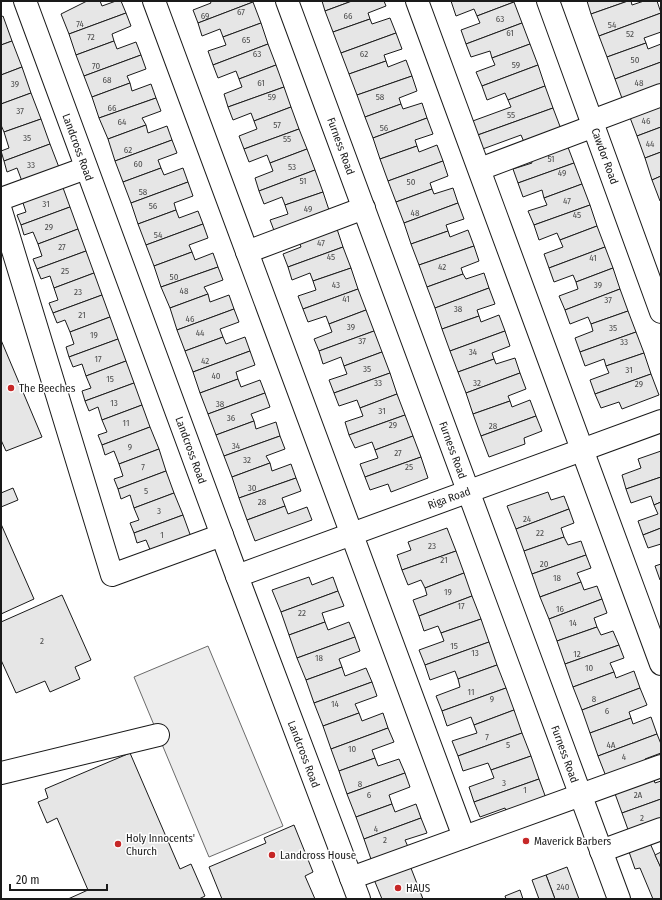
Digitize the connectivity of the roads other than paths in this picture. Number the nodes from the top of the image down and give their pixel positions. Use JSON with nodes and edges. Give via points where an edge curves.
{"nodes":[{"id":1,"x":26,"y":1,"type":"edge"},
{"id":2,"x":154,"y":1,"type":"edge"},
{"id":3,"x":287,"y":1,"type":"edge"},
{"id":4,"x":417,"y":1,"type":"edge"},
{"id":5,"x":548,"y":1,"type":"edge"},
{"id":6,"x":661,"y":95,"type":"edge"},
{"id":7,"x":593,"y":123,"type":"junction"},
{"id":8,"x":86,"y":168,"type":"junction"},
{"id":9,"x":480,"y":169,"type":"junction"},
{"id":10,"x":1,"y":198,"type":"edge"},
{"id":11,"x":364,"y":208,"type":"junction"},
{"id":12,"x":1,"y":210,"type":"edge"},
{"id":13,"x":247,"y":252,"type":"junction"},
{"id":14,"x":661,"y":312,"type":"edge"},
{"id":15,"x":661,"y":421,"type":"edge"},
{"id":16,"x":582,"y":450,"type":"junction"},
{"id":17,"x":468,"y":491,"type":"junction"},
{"id":18,"x":352,"y":534,"type":"junction"},
{"id":19,"x":222,"y":535,"type":"junction"},
{"id":20,"x":237,"y":576,"type":"junction"},
{"id":21,"x":661,"y":664,"type":"edge"},
{"id":22,"x":158,"y":734,"type":"dead end"},
{"id":23,"x":661,"y":766,"type":"edge"},
{"id":24,"x":1,"y":773,"type":"edge"},
{"id":25,"x":580,"y":795,"type":"junction"},
{"id":26,"x":661,"y":828,"type":"edge"},
{"id":27,"x":464,"y":837,"type":"junction"},
{"id":28,"x":601,"y":851,"type":"junction"},
{"id":29,"x":351,"y":878,"type":"junction"},
{"id":30,"x":359,"y":899,"type":"edge"},
{"id":31,"x":618,"y":899,"type":"edge"}],
"edges":[{"from":1,"to":8,"type":"street","name":"Landcross Road"},
{"from":2,"to":13,"type":"street"},
{"from":3,"to":11,"type":"street","name":"Furness Road"},
{"from":4,"to":9,"type":"street"},
{"from":5,"to":7,"type":"street","name":"Cawdor Road"},
{"from":6,"to":7,"type":"street"},
{"from":7,"to":9,"type":"street"},
{"from":7,"to":14,"type":"street","name":"Cawdor Road"},
{"from":8,"to":10,"type":"street"},
{"from":8,"to":19,"type":"street","name":"Landcross Road"},
{"from":9,"to":16,"type":"street"},
{"from":11,"to":13,"type":"street"},
{"from":11,"to":17,"type":"street","name":"Furness Road"},
{"from":12,"to":19,"type":"street","via":[[112,575]]},
{"from":13,"to":18,"type":"street"},
{"from":15,"to":16,"type":"street","name":"Riga Road"},
{"from":16,"to":17,"type":"street","name":"Riga Road"},
{"from":16,"to":21,"type":"street"},
{"from":17,"to":18,"type":"street","name":"Riga Road"},
{"from":17,"to":25,"type":"street","name":"Furness Road"},
{"from":18,"to":20,"type":"street","name":"Riga Road"},
{"from":18,"to":27,"type":"street"},
{"from":19,"to":20,"type":"street","name":"Landcross Road"},
{"from":20,"to":29,"type":"street","name":"Landcross Road"},
{"from":22,"to":24,"type":"street"},
{"from":23,"to":25,"type":"street"},
{"from":25,"to":27,"type":"street"},
{"from":25,"to":28,"type":"street","name":"Furness Road"},
{"from":26,"to":28,"type":"street"},
{"from":27,"to":29,"type":"street"},
{"from":28,"to":31,"type":"street","name":"Furness Road"},
{"from":29,"to":30,"type":"street","name":"Landcross Road"}]}
